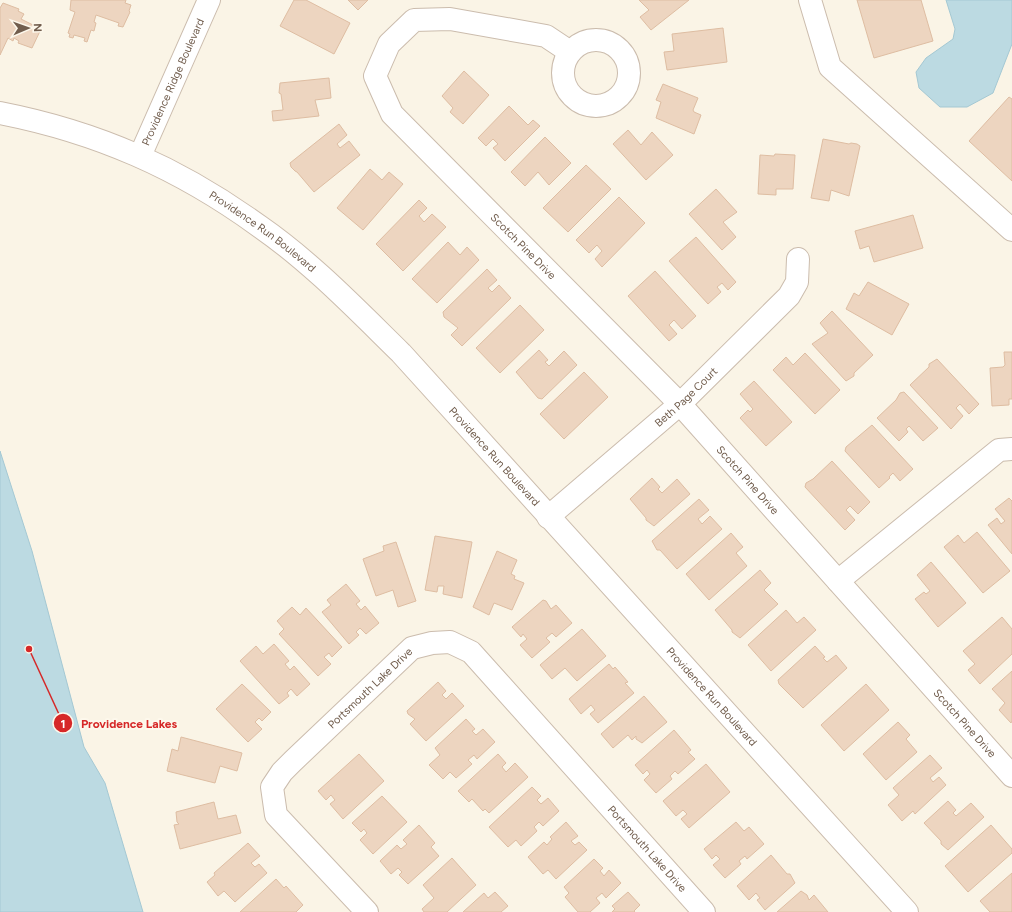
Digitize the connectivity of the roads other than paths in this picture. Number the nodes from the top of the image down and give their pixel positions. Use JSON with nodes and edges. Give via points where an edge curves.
{"nodes":[{"id":1,"x":810,"y":0,"type":"edge"},
{"id":2,"x":207,"y":3,"type":"edge"},
{"id":3,"x":570,"y":52,"type":"dead end"},
{"id":4,"x":0,"y":113,"type":"edge"},
{"id":5,"x":140,"y":156,"type":"junction"},
{"id":6,"x":1012,"y":230,"type":"edge"},
{"id":7,"x":798,"y":259,"type":"dead end"},
{"id":8,"x":680,"y":404,"type":"junction"},
{"id":9,"x":1012,"y":449,"type":"edge"},
{"id":10,"x":548,"y":517,"type":"junction"},
{"id":11,"x":838,"y":581,"type":"junction"},
{"id":12,"x":1012,"y":776,"type":"edge"},
{"id":13,"x":368,"y":912,"type":"edge"},
{"id":14,"x":704,"y":912,"type":"edge"},
{"id":15,"x":907,"y":912,"type":"edge"}],
"edges":[{"from":1,"to":6,"type":"street","via":[[830,67]]},
{"from":2,"to":5,"type":"street","name":"Providence Ridge Boulevard"},
{"from":3,"to":8,"type":"street","name":"Scotch Pine Drive","via":[[546,36],[450,19],[414,20],[389,44],[375,76],[392,114]]},
{"from":4,"to":5,"type":"street","name":"Providence Run Boulevard","via":[[64,128]]},
{"from":5,"to":10,"type":"street","name":"Providence Run Boulevard","via":[[213,194],[261,226],[305,263],[401,354]]},
{"from":7,"to":8,"type":"street","name":"Beth Page Court","via":[[797,282],[789,296]]},
{"from":8,"to":10,"type":"street","name":"Beth Page Court"},
{"from":8,"to":11,"type":"street","name":"Scotch Pine Drive"},
{"from":9,"to":11,"type":"street","via":[[999,450]]},
{"from":10,"to":15,"type":"street","name":"Providence Run Boulevard"},
{"from":11,"to":12,"type":"street","name":"Scotch Pine Drive"},
{"from":13,"to":14,"type":"street","name":"Portsmouth Lake Drive","via":[[276,815],[272,787],[293,761],[412,648],[450,642],[471,652]]}]}
